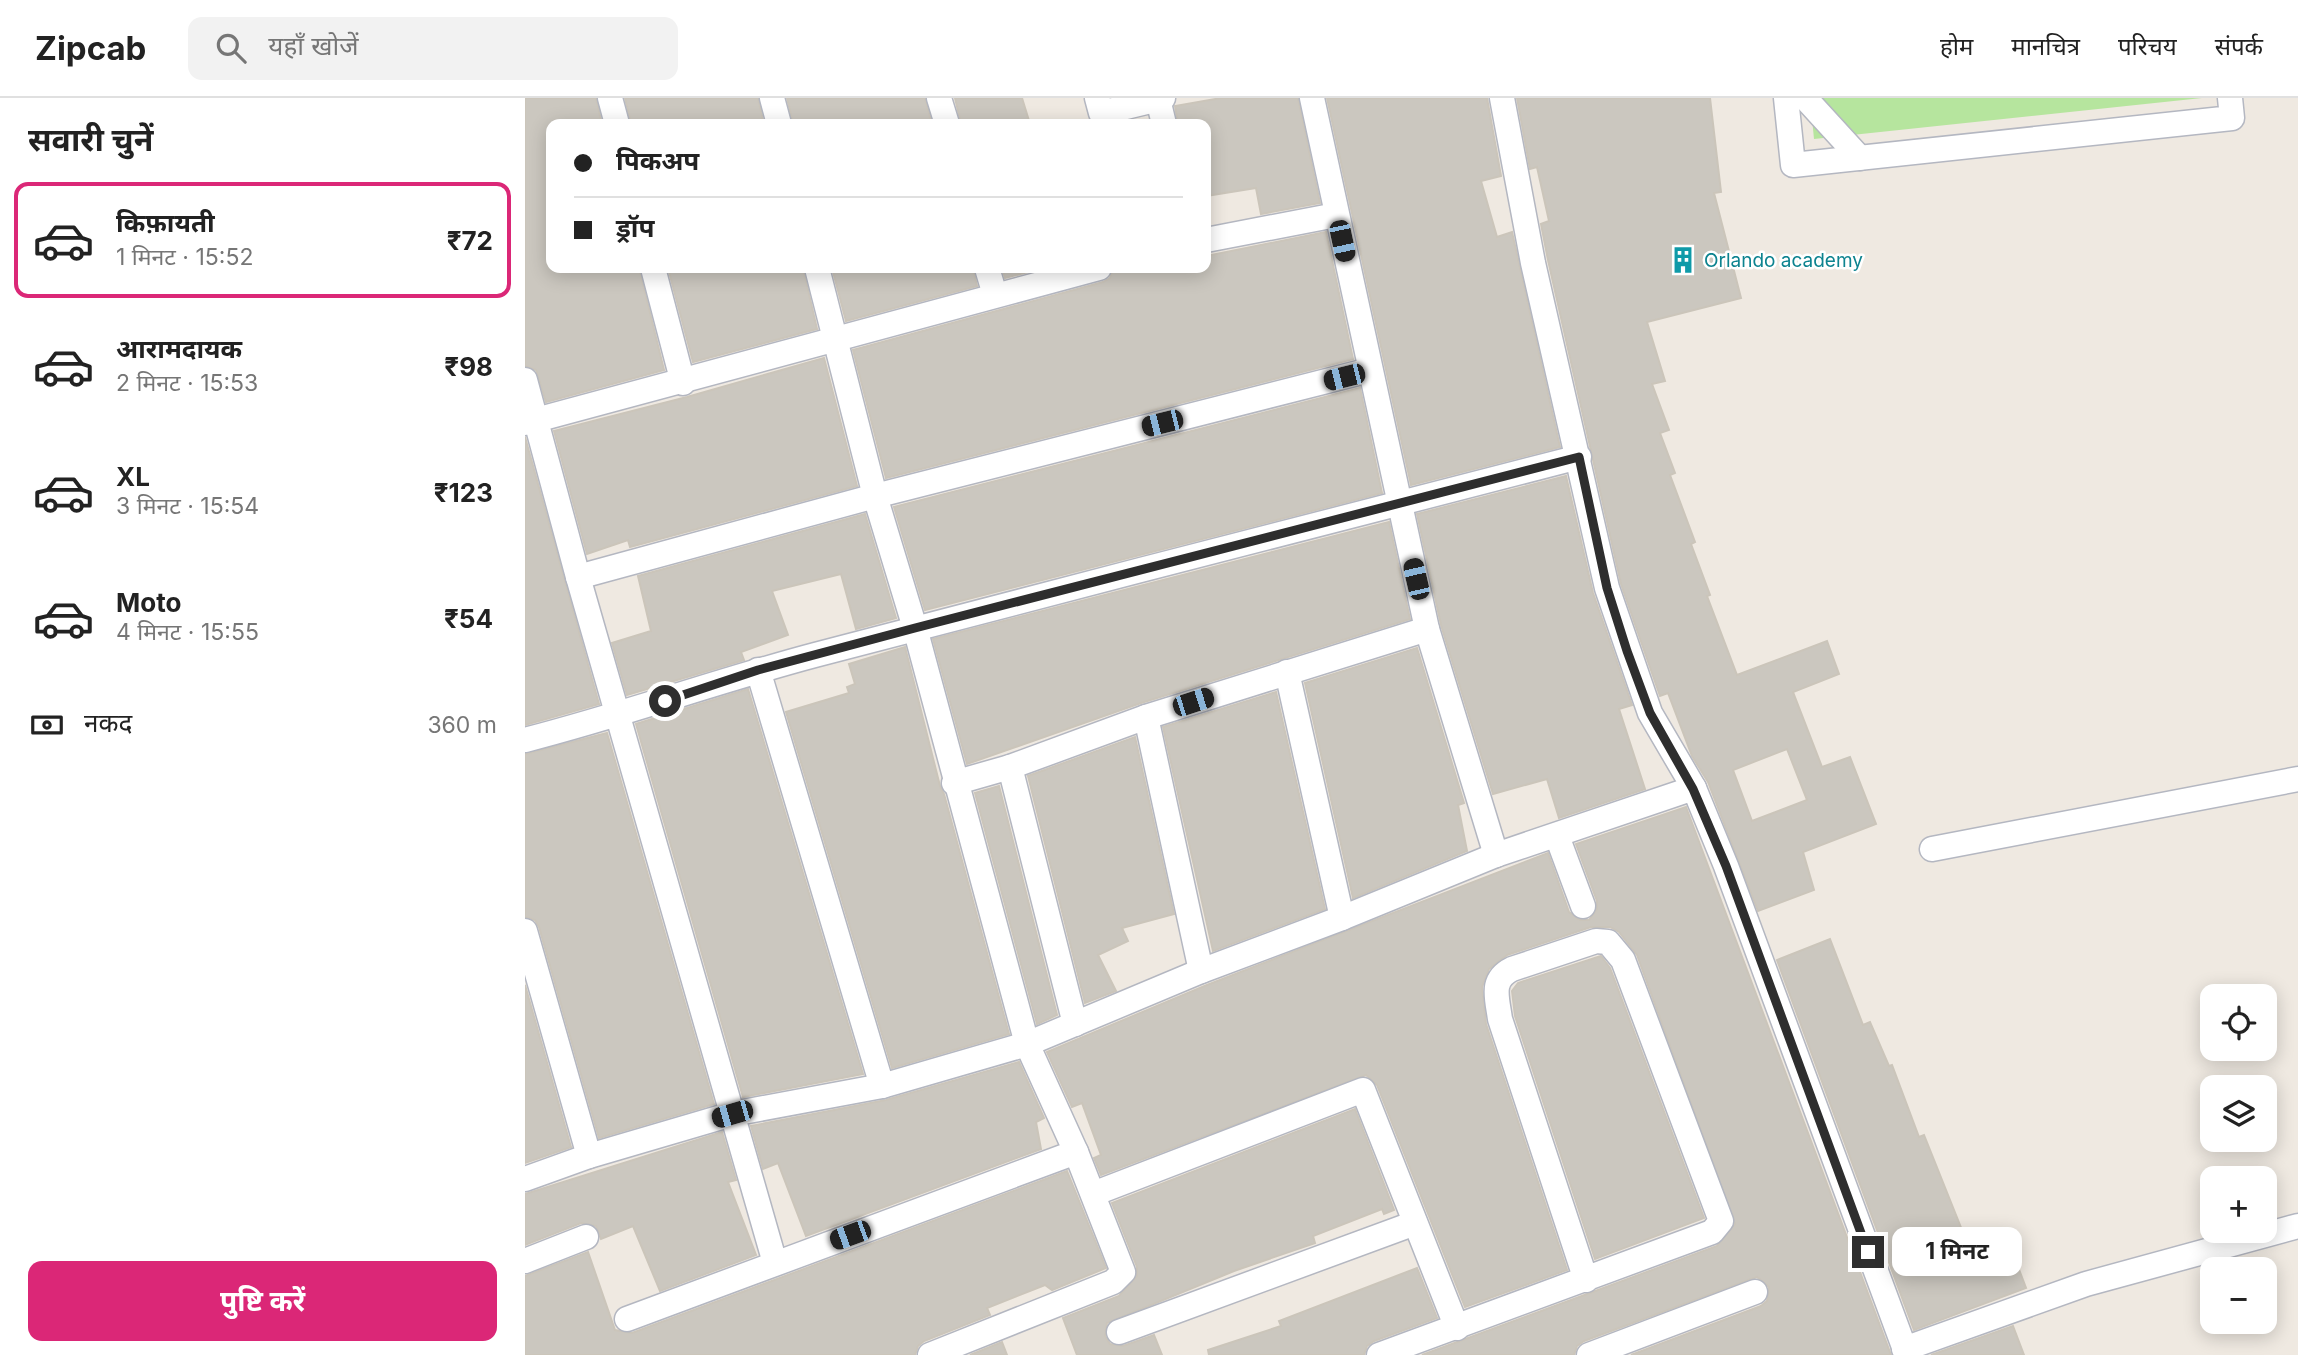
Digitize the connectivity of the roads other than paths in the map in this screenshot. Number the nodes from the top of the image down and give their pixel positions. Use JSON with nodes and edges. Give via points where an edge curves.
{"nodes":[{"id":1,"x":610,"y":98,"type":"edge"},
{"id":2,"x":772,"y":98,"type":"edge"},
{"id":3,"x":939,"y":98,"type":"edge"},
{"id":4,"x":1097,"y":98,"type":"edge"},
{"id":5,"x":1312,"y":98,"type":"edge"},
{"id":6,"x":1502,"y":98,"type":"edge"},
{"id":7,"x":1786,"y":98,"type":"edge"},
{"id":8,"x":1805,"y":98,"type":"edge"},
{"id":9,"x":2230,"y":98,"type":"edge"},
{"id":10,"x":1160,"y":99,"type":"edge"},
{"id":11,"x":616,"y":119,"type":"edge"},
{"id":12,"x":778,"y":119,"type":"edge"},
{"id":13,"x":945,"y":119,"type":"edge"},
{"id":14,"x":1163,"y":119,"type":"edge"},
{"id":15,"x":1860,"y":158,"type":"junction"},
{"id":16,"x":1336,"y":215,"type":"junction"},
{"id":17,"x":1211,"y":239,"type":"edge"},
{"id":18,"x":654,"y":273,"type":"edge"},
{"id":19,"x":818,"y":273,"type":"edge"},
{"id":20,"x":988,"y":273,"type":"edge"},
{"id":21,"x":1079,"y":273,"type":"edge"},
{"id":22,"x":995,"y":295,"type":"junction"},
{"id":23,"x":837,"y":339,"type":"junction"},
{"id":24,"x":1370,"y":370,"type":"junction"},
{"id":25,"x":525,"y":380,"type":"edge"},
{"id":26,"x":683,"y":383,"type":"junction"},
{"id":27,"x":531,"y":422,"type":"edge"},
{"id":28,"x":1579,"y":457,"type":"junction"},
{"id":29,"x":875,"y":496,"type":"junction"},
{"id":30,"x":1399,"y":505,"type":"junction"},
{"id":31,"x":577,"y":577,"type":"junction"},
{"id":32,"x":915,"y":628,"type":"junction"},
{"id":33,"x":1427,"y":629,"type":"junction"},
{"id":34,"x":758,"y":670,"type":"junction"},
{"id":35,"x":1287,"y":672,"type":"junction"},
{"id":36,"x":619,"y":716,"type":"junction"},
{"id":37,"x":1146,"y":717,"type":"junction"},
{"id":38,"x":525,"y":740,"type":"edge"},
{"id":39,"x":1010,"y":767,"type":"junction"},
{"id":40,"x":2298,"y":779,"type":"edge"},
{"id":41,"x":954,"y":783,"type":"junction"},
{"id":42,"x":1693,"y":789,"type":"junction"},
{"id":43,"x":1557,"y":836,"type":"junction"},
{"id":44,"x":1932,"y":849,"type":"dead end"},
{"id":45,"x":1496,"y":855,"type":"junction"},
{"id":46,"x":1583,"y":906,"type":"dead end"},
{"id":47,"x":1342,"y":918,"type":"junction"},
{"id":48,"x":525,"y":931,"type":"edge"},
{"id":49,"x":1201,"y":971,"type":"junction"},
{"id":50,"x":1075,"y":1024,"type":"junction"},
{"id":51,"x":1027,"y":1044,"type":"junction"},
{"id":52,"x":882,"y":1086,"type":"junction"},
{"id":53,"x":732,"y":1114,"type":"junction"},
{"id":54,"x":1076,"y":1152,"type":"junction"},
{"id":55,"x":589,"y":1156,"type":"junction"},
{"id":56,"x":525,"y":1179,"type":"edge"},
{"id":57,"x":1093,"y":1194,"type":"junction"},
{"id":58,"x":1415,"y":1223,"type":"junction"},
{"id":59,"x":2298,"y":1226,"type":"edge"},
{"id":60,"x":586,"y":1237,"type":"dead end"},
{"id":61,"x":525,"y":1261,"type":"edge"},
{"id":62,"x":775,"y":1263,"type":"junction"},
{"id":63,"x":1586,"y":1280,"type":"junction"},
{"id":64,"x":1755,"y":1292,"type":"dead end"},
{"id":65,"x":627,"y":1319,"type":"dead end"},
{"id":66,"x":1457,"y":1328,"type":"junction"},
{"id":67,"x":1119,"y":1332,"type":"dead end"},
{"id":68,"x":1905,"y":1352,"type":"edge"},
{"id":69,"x":930,"y":1355,"type":"edge"},
{"id":70,"x":1379,"y":1355,"type":"edge"},
{"id":71,"x":1589,"y":1355,"type":"edge"}],
"edges":[{"from":1,"to":11,"type":"street"},
{"from":2,"to":12,"type":"street"},
{"from":3,"to":13,"type":"street"},
{"from":4,"to":10,"type":"street","via":[[1101,113]]},
{"from":5,"to":16,"type":"street"},
{"from":6,"to":28,"type":"street","via":[[1533,262]]},
{"from":7,"to":15,"type":"street","via":[[1793,165]]},
{"from":8,"to":15,"type":"street"},
{"from":9,"to":15,"type":"street","via":[[2232,118]]},
{"from":10,"to":14,"type":"street"},
{"from":16,"to":17,"type":"street"},
{"from":16,"to":24,"type":"street"},
{"from":18,"to":26,"type":"street"},
{"from":19,"to":23,"type":"street"},
{"from":20,"to":22,"type":"street"},
{"from":21,"to":22,"type":"street"},
{"from":22,"to":23,"type":"street"},
{"from":23,"to":26,"type":"street"},
{"from":23,"to":29,"type":"street"},
{"from":24,"to":29,"type":"street"},
{"from":24,"to":30,"type":"street"},
{"from":25,"to":27,"type":"street"},
{"from":26,"to":27,"type":"street"},
{"from":27,"to":31,"type":"street"},
{"from":28,"to":30,"type":"street"},
{"from":28,"to":42,"type":"street","via":[[1607,588],[1627,651],[1650,713]]},
{"from":29,"to":31,"type":"street"},
{"from":29,"to":32,"type":"street"},
{"from":30,"to":32,"type":"street"},
{"from":30,"to":33,"type":"street"},
{"from":31,"to":36,"type":"street"},
{"from":32,"to":34,"type":"street"},
{"from":32,"to":41,"type":"street"},
{"from":33,"to":35,"type":"street"},
{"from":33,"to":45,"type":"street"},
{"from":34,"to":36,"type":"street"},
{"from":34,"to":52,"type":"street"},
{"from":35,"to":37,"type":"street"},
{"from":35,"to":47,"type":"street"},
{"from":36,"to":38,"type":"street"},
{"from":36,"to":53,"type":"street"},
{"from":37,"to":39,"type":"street"},
{"from":37,"to":49,"type":"street"},
{"from":39,"to":41,"type":"street"},
{"from":39,"to":50,"type":"street"},
{"from":40,"to":44,"type":"street"},
{"from":41,"to":51,"type":"street"},
{"from":42,"to":43,"type":"street"},
{"from":42,"to":68,"type":"street","via":[[1726,866]]},
{"from":43,"to":45,"type":"street"},
{"from":43,"to":46,"type":"street"},
{"from":45,"to":47,"type":"street"},
{"from":47,"to":49,"type":"street"},
{"from":48,"to":55,"type":"street"},
{"from":49,"to":50,"type":"street"},
{"from":50,"to":51,"type":"street"},
{"from":51,"to":52,"type":"street"},
{"from":51,"to":54,"type":"street"},
{"from":52,"to":53,"type":"street"},
{"from":53,"to":55,"type":"street"},
{"from":53,"to":62,"type":"street"},
{"from":54,"to":57,"type":"street"},
{"from":54,"to":62,"type":"street"},
{"from":55,"to":56,"type":"street"},
{"from":57,"to":58,"type":"street","via":[[1363,1090]]},
{"from":57,"to":69,"type":"street","via":[[1123,1272],[1113,1282]]},
{"from":58,"to":66,"type":"street"},
{"from":58,"to":67,"type":"street"},
{"from":59,"to":68,"type":"street","via":[[2086,1284]]},
{"from":60,"to":61,"type":"street"},
{"from":62,"to":65,"type":"street"},
{"from":63,"to":63,"type":"street","via":[[1500,1019],[1495,984],[1512,969],[1596,941],[1608,942],[1623,960],[1721,1221],[1712,1232]]},
{"from":63,"to":66,"type":"street"},
{"from":64,"to":71,"type":"street"},
{"from":66,"to":70,"type":"street"}]}
